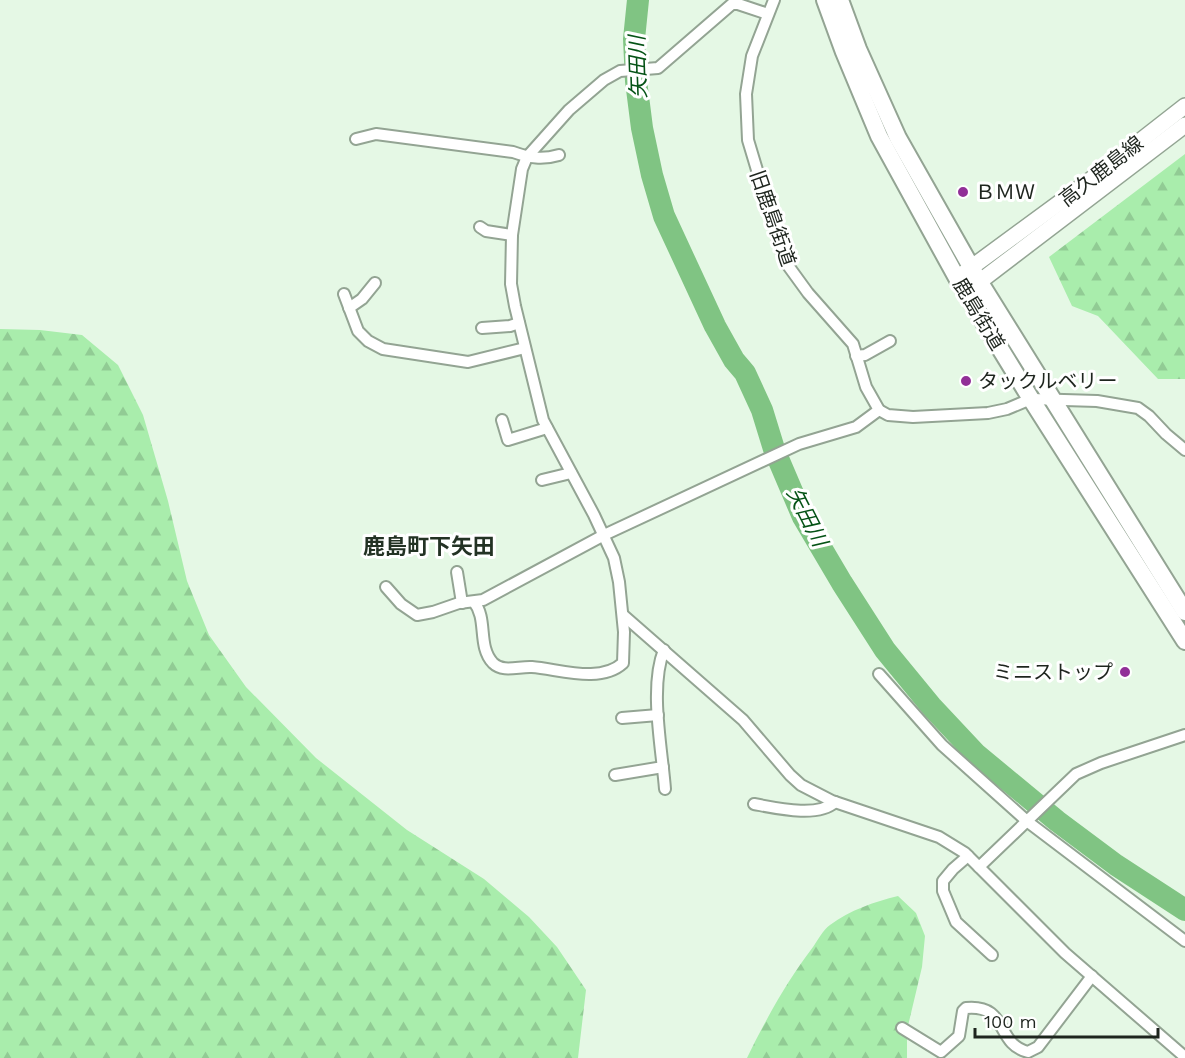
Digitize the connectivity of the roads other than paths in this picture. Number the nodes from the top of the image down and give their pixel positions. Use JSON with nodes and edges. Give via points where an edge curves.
{"nodes":[{"id":1,"x":774,"y":0,"type":"edge"},
{"id":2,"x":825,"y":0,"type":"edge"},
{"id":3,"x":840,"y":0,"type":"edge"},
{"id":4,"x":768,"y":14,"type":"junction"},
{"id":5,"x":1185,"y":106,"type":"edge"},
{"id":6,"x":1185,"y":125,"type":"edge"},
{"id":7,"x":356,"y":139,"type":"dead end"},
{"id":8,"x":559,"y":155,"type":"dead end"},
{"id":9,"x":527,"y":158,"type":"junction"},
{"id":10,"x":480,"y":227,"type":"dead end"},
{"id":11,"x":512,"y":235,"type":"junction"},
{"id":12,"x":969,"y":280,"type":"junction"},
{"id":13,"x":375,"y":283,"type":"dead end"},
{"id":14,"x":344,"y":294,"type":"dead end"},
{"id":15,"x":349,"y":308,"type":"junction"},
{"id":16,"x":519,"y":323,"type":"junction"},
{"id":17,"x":482,"y":327,"type":"dead end"},
{"id":18,"x":890,"y":341,"type":"dead end"},
{"id":19,"x":525,"y":348,"type":"junction"},
{"id":20,"x":856,"y":356,"type":"junction"},
{"id":21,"x":1031,"y":399,"type":"junction"},
{"id":22,"x":1052,"y":399,"type":"junction"},
{"id":23,"x":879,"y":410,"type":"junction"},
{"id":24,"x":502,"y":420,"type":"dead end"},
{"id":25,"x":547,"y":428,"type":"junction"},
{"id":26,"x":1185,"y":450,"type":"edge"},
{"id":27,"x":571,"y":473,"type":"junction"},
{"id":28,"x":542,"y":480,"type":"dead end"},
{"id":29,"x":604,"y":535,"type":"junction"},
{"id":30,"x":457,"y":572,"type":"dead end"},
{"id":31,"x":386,"y":587,"type":"dead end"},
{"id":32,"x":474,"y":602,"type":"junction"},
{"id":33,"x":462,"y":603,"type":"junction"},
{"id":34,"x":1185,"y":612,"type":"edge"},
{"id":35,"x":424,"y":615,"type":"junction"},
{"id":36,"x":623,"y":615,"type":"junction"},
{"id":37,"x":414,"y":626,"type":"dead end"},
{"id":38,"x":1185,"y":641,"type":"edge"},
{"id":39,"x":664,"y":650,"type":"junction"},
{"id":40,"x":879,"y":674,"type":"dead end"},
{"id":41,"x":658,"y":715,"type":"junction"},
{"id":42,"x":622,"y":718,"type":"dead end"},
{"id":43,"x":1185,"y":735,"type":"edge"},
{"id":44,"x":663,"y":767,"type":"junction"},
{"id":45,"x":615,"y":775,"type":"dead end"},
{"id":46,"x":665,"y":789,"type":"dead end"},
{"id":47,"x":835,"y":802,"type":"junction"},
{"id":48,"x":754,"y":804,"type":"dead end"},
{"id":49,"x":1028,"y":822,"type":"junction"},
{"id":50,"x":968,"y":856,"type":"junction"},
{"id":51,"x":979,"y":867,"type":"junction"},
{"id":52,"x":1185,"y":941,"type":"edge"},
{"id":53,"x":992,"y":955,"type":"dead end"},
{"id":54,"x":1092,"y":976,"type":"junction"},
{"id":55,"x":902,"y":1028,"type":"dead end"},
{"id":56,"x":1034,"y":1054,"type":"edge"},
{"id":57,"x":1185,"y":1057,"type":"edge"}],
"edges":[{"from":1,"to":4,"type":"street","name":"旧鹿島街道"},
{"from":2,"to":12,"type":"main road","name":"鹿島街道","via":[[879,136]]},
{"from":3,"to":12,"type":"main road","via":[[898,138]]},
{"from":4,"to":9,"type":"street","via":[[732,4],[658,68],[620,71],[609,76],[569,110]]},
{"from":4,"to":20,"type":"street","name":"旧鹿島街道","via":[[749,73],[748,140],[788,268],[854,344]]},
{"from":5,"to":12,"type":"main road","name":"高久鹿島線"},
{"from":6,"to":12,"type":"main road","name":"高久鹿島線"},
{"from":7,"to":9,"type":"street","via":[[382,135],[513,152]]},
{"from":8,"to":9,"type":"street"},
{"from":9,"to":11,"type":"street"},
{"from":10,"to":11,"type":"street"},
{"from":11,"to":16,"type":"street","via":[[511,284]]},
{"from":12,"to":21,"type":"main road","name":"鹿島街道"},
{"from":12,"to":22,"type":"main road"},
{"from":13,"to":15,"type":"street"},
{"from":14,"to":15,"type":"street"},
{"from":15,"to":19,"type":"street","via":[[364,337],[391,351],[468,362]]},
{"from":16,"to":17,"type":"street"},
{"from":16,"to":19,"type":"street"},
{"from":18,"to":20,"type":"street"},
{"from":19,"to":25,"type":"street"},
{"from":20,"to":23,"type":"street","name":"旧鹿島街道"},
{"from":21,"to":22,"type":"street"},
{"from":21,"to":23,"type":"street","via":[[988,413],[913,417],[888,415]]},
{"from":21,"to":38,"type":"main road","name":"鹿島街道"},
{"from":22,"to":26,"type":"street","via":[[1138,408]]},
{"from":22,"to":34,"type":"main road"},
{"from":23,"to":29,"type":"street","via":[[856,427],[799,444]]},
{"from":24,"to":25,"type":"street","via":[[508,441]]},
{"from":25,"to":27,"type":"street"},
{"from":27,"to":28,"type":"street"},
{"from":27,"to":29,"type":"street"},
{"from":29,"to":32,"type":"street"},
{"from":29,"to":36,"type":"street","via":[[616,570]]},
{"from":30,"to":33,"type":"street"},
{"from":31,"to":35,"type":"street","via":[[400,604]]},
{"from":32,"to":33,"type":"street"},
{"from":32,"to":36,"type":"street","via":[[482,615],[488,655],[505,669],[524,666],[579,674],[618,668],[624,656]]},
{"from":33,"to":35,"type":"street"},
{"from":35,"to":37,"type":"street"},
{"from":36,"to":39,"type":"street"},
{"from":39,"to":41,"type":"street","via":[[658,668]]},
{"from":39,"to":47,"type":"street","via":[[743,720],[790,775]]},
{"from":40,"to":49,"type":"street","via":[[942,745]]},
{"from":41,"to":42,"type":"street"},
{"from":41,"to":44,"type":"street"},
{"from":43,"to":49,"type":"street","via":[[1076,774]]},
{"from":44,"to":45,"type":"street"},
{"from":44,"to":46,"type":"street"},
{"from":47,"to":48,"type":"street","via":[[829,808],[810,811]]},
{"from":47,"to":50,"type":"street","via":[[939,837]]},
{"from":49,"to":51,"type":"street"},
{"from":49,"to":52,"type":"street"},
{"from":50,"to":51,"type":"street"},
{"from":50,"to":53,"type":"street","via":[[944,881],[943,891],[956,922]]},
{"from":51,"to":54,"type":"street"},
{"from":54,"to":56,"type":"street"},
{"from":54,"to":57,"type":"street"},
{"from":55,"to":56,"type":"street","via":[[941,1052],[958,1036],[963,1011],[969,1007],[992,1012],[1012,1043]]}]}
